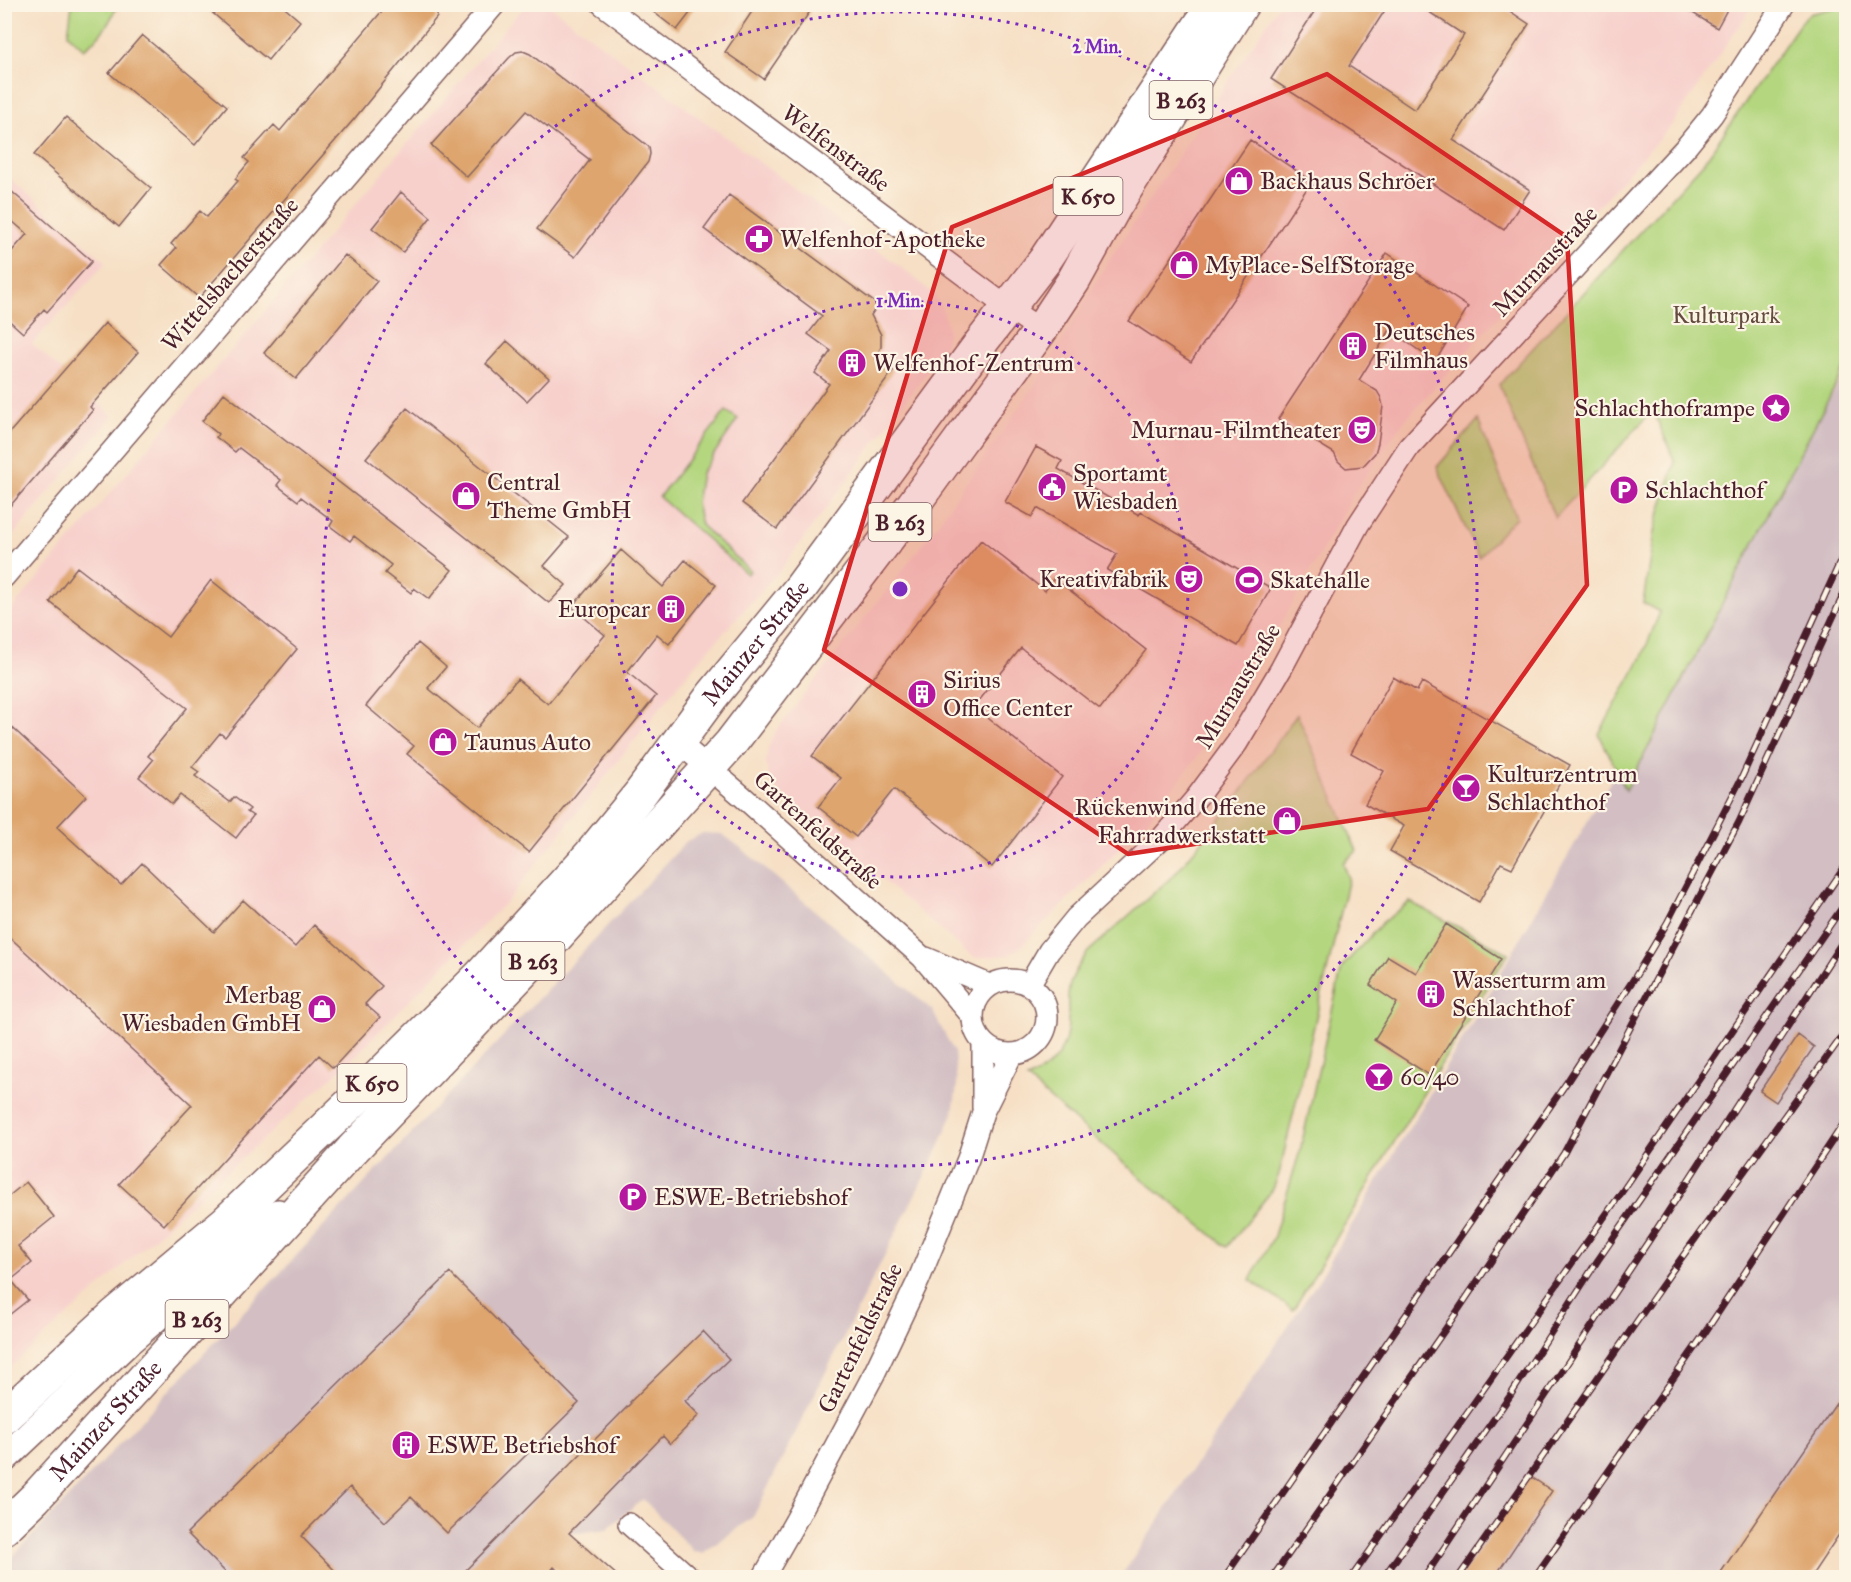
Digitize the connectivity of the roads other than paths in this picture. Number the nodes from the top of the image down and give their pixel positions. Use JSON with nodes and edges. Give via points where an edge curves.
{"nodes":[{"id":1,"x":495,"y":4,"type":"edge"},
{"id":2,"x":602,"y":4,"type":"edge"},
{"id":3,"x":1214,"y":4,"type":"edge"},
{"id":4,"x":1242,"y":4,"type":"edge"},
{"id":5,"x":1784,"y":4,"type":"edge"},
{"id":6,"x":1163,"y":81,"type":"joint"},
{"id":7,"x":1121,"y":197,"type":"joint"},
{"id":8,"x":1008,"y":308,"type":"junction"},
{"id":9,"x":1041,"y":330,"type":"junction"},
{"id":10,"x":960,"y":373,"type":"joint"},
{"id":11,"x":4,"y":577,"type":"edge"},
{"id":12,"x":678,"y":742,"type":"junction"},
{"id":13,"x":710,"y":768,"type":"junction"},
{"id":14,"x":922,"y":957,"type":"junction"},
{"id":15,"x":479,"y":977,"type":"joint"},
{"id":16,"x":989,"y":985,"type":"junction"},
{"id":17,"x":1029,"y":985,"type":"junction"},
{"id":18,"x":972,"y":1016,"type":"junction"},
{"id":19,"x":983,"y":1043,"type":"junction"},
{"id":20,"x":1012,"y":1054,"type":"junction"},
{"id":21,"x":983,"y":1112,"type":"junction"},
{"id":22,"x":352,"y":1150,"type":"junction"},
{"id":23,"x":226,"y":1222,"type":"junction"},
{"id":24,"x":128,"y":1342,"type":"junction"},
{"id":25,"x":4,"y":1417,"type":"edge"},
{"id":26,"x":4,"y":1459,"type":"edge"},
{"id":27,"x":629,"y":1524,"type":"dead end"},
{"id":28,"x":4,"y":1528,"type":"edge"},
{"id":29,"x":690,"y":1578,"type":"edge"},
{"id":30,"x":763,"y":1578,"type":"edge"}],
"edges":[{"from":1,"to":11,"type":"street","name":"Wittelsbacherstraße"},
{"from":2,"to":8,"type":"street","name":"Welfenstraße"},
{"from":3,"to":6,"type":"main road","name":"Mainzer Straße","number":"B 263"},
{"from":4,"to":7,"type":"main road","name":"Mainzer Straße","number":"B 263"},
{"from":5,"to":17,"type":"street","name":"Murnaustraße","via":[[1712,115],[1686,147],[1409,447],[1358,525],[1237,743],[1161,839],[1076,918],[1049,951]]},
{"from":6,"to":8,"type":"main road","name":"Mainzer Straße","number":"K 650","via":[[1054,248]]},
{"from":7,"to":9,"type":"main road","name":"Mainzer Straße","number":"K 650"},
{"from":8,"to":9,"type":"street","name":"Welfenstraße"},
{"from":8,"to":10,"type":"main road","name":"Mainzer Straße","number":"K 650"},
{"from":9,"to":13,"type":"main road","name":"Mainzer Straße","number":"B 263","via":[[913,505]]},
{"from":10,"to":12,"type":"main road","name":"Mainzer Straße","number":"B 263","via":[[799,590]]},
{"from":12,"to":13,"type":"street","name":"Gartenfeldstraße"},
{"from":12,"to":15,"type":"main road","name":"Mainzer Straße","number":"B 263","via":[[606,837]]},
{"from":13,"to":14,"type":"street","name":"Gartenfeldstraße"},
{"from":13,"to":22,"type":"main road","name":"Mainzer Straße","number":"B 263","via":[[556,937]]},
{"from":14,"to":16,"type":"street","name":"Gartenfeldstraße"},
{"from":14,"to":18,"type":"street","name":"Gartenfeldstraße"},
{"from":15,"to":23,"type":"main road","name":"Mainzer Straße","number":"K 650"},
{"from":16,"to":17,"type":"street","via":[[1013,980]]},
{"from":16,"to":18,"type":"street","via":[[979,996]]},
{"from":17,"to":20,"type":"street","via":[[1047,1010],[1044,1031],[1031,1048]]},
{"from":18,"to":19,"type":"street"},
{"from":19,"to":20,"type":"street"},
{"from":19,"to":21,"type":"street","name":"Gartenfeldstraße"},
{"from":20,"to":21,"type":"street","name":"Gartenfeldstraße"},
{"from":21,"to":30,"type":"street","name":"Gartenfeldstraße","via":[[919,1279],[874,1374]]},
{"from":22,"to":24,"type":"street","name":"Mainzer Straße","number":"K 650"},
{"from":22,"to":28,"type":"main road","name":"Mainzer Straße","number":"B 263"},
{"from":23,"to":24,"type":"street","name":"Mainzer Straße","number":"K 650"},
{"from":23,"to":25,"type":"main road","name":"Mainzer Straße","number":"B 263","via":[[115,1315]]},
{"from":24,"to":26,"type":"street","name":"Mainzer Straße","number":"K 650"},
{"from":27,"to":29,"type":"street"}]}
